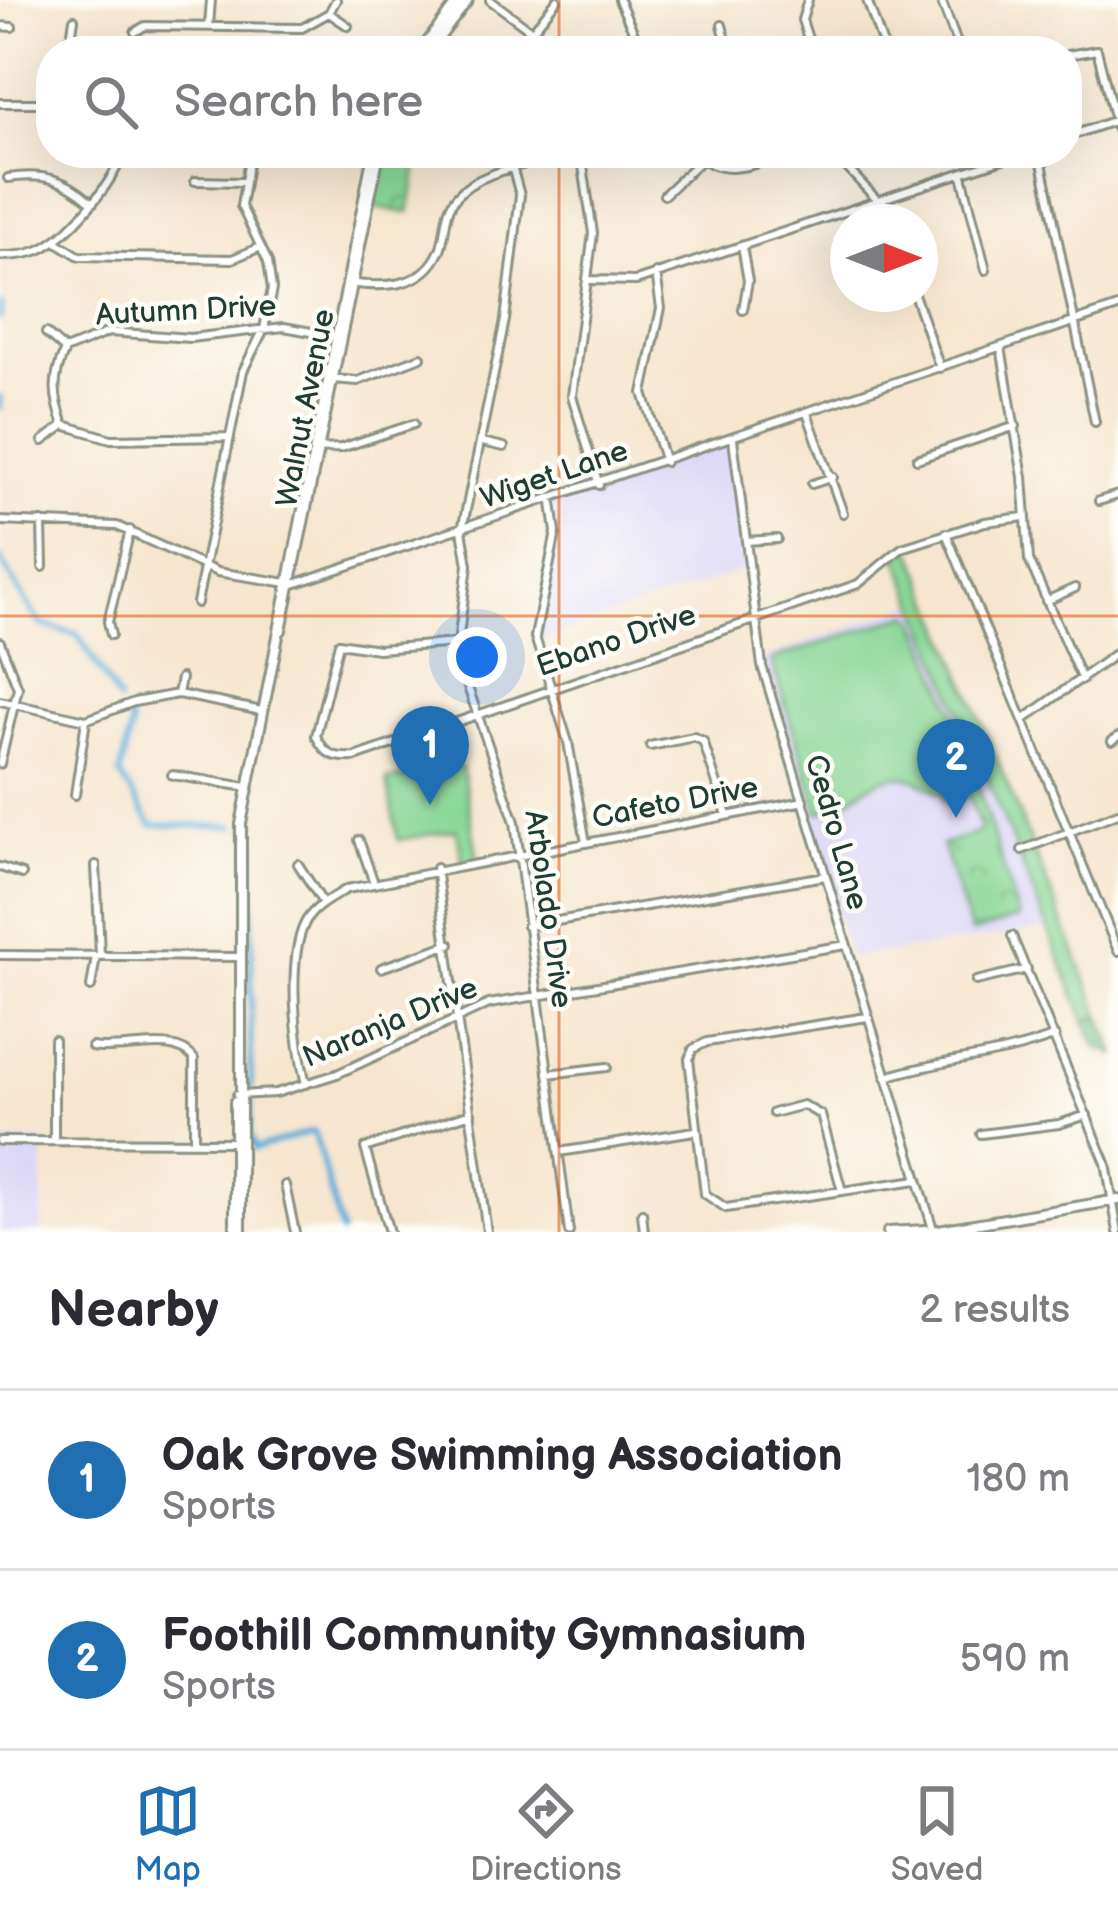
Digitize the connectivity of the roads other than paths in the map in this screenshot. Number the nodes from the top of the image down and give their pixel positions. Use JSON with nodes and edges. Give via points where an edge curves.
{"nodes":[{"id":1,"x":211,"y":0,"type":"edge"},
{"id":2,"x":337,"y":0,"type":"edge"},
{"id":3,"x":464,"y":0,"type":"edge"},
{"id":4,"x":490,"y":0,"type":"edge"},
{"id":5,"x":557,"y":0,"type":"edge"},
{"id":6,"x":619,"y":0,"type":"edge"},
{"id":7,"x":808,"y":0,"type":"edge"},
{"id":8,"x":867,"y":0,"type":"edge"},
{"id":9,"x":941,"y":0,"type":"edge"},
{"id":10,"x":329,"y":13,"type":"junction"},
{"id":11,"x":74,"y":19,"type":"dead end"},
{"id":12,"x":722,"y":25,"type":"dead end"},
{"id":13,"x":0,"y":26,"type":"edge"},
{"id":14,"x":209,"y":26,"type":"junction"},
{"id":15,"x":348,"y":26,"type":"dead end"},
{"id":16,"x":12,"y":27,"type":"dead end"},
{"id":17,"x":532,"y":31,"type":"junction"},
{"id":18,"x":135,"y":32,"type":"dead end"},
{"id":19,"x":71,"y":36,"type":"edge"},
{"id":20,"x":436,"y":36,"type":"edge"},
{"id":21,"x":535,"y":36,"type":"edge"},
{"id":22,"x":635,"y":36,"type":"edge"},
{"id":23,"x":725,"y":36,"type":"edge"},
{"id":24,"x":807,"y":36,"type":"edge"},
{"id":25,"x":880,"y":36,"type":"edge"},
{"id":26,"x":954,"y":36,"type":"edge"},
{"id":27,"x":1082,"y":51,"type":"edge"},
{"id":28,"x":0,"y":103,"type":"edge"},
{"id":29,"x":36,"y":103,"type":"edge"},
{"id":30,"x":1116,"y":120,"type":"edge"},
{"id":31,"x":1082,"y":132,"type":"edge"},
{"id":32,"x":1118,"y":132,"type":"edge"},
{"id":33,"x":113,"y":168,"type":"edge"},
{"id":34,"x":246,"y":168,"type":"edge"},
{"id":35,"x":373,"y":168,"type":"edge"},
{"id":36,"x":519,"y":168,"type":"edge"},
{"id":37,"x":582,"y":168,"type":"edge"},
{"id":38,"x":688,"y":168,"type":"edge"},
{"id":39,"x":847,"y":168,"type":"edge"},
{"id":40,"x":976,"y":168,"type":"edge"},
{"id":41,"x":1043,"y":168,"type":"edge"},
{"id":42,"x":513,"y":170,"type":"junction"},
{"id":43,"x":962,"y":175,"type":"junction"},
{"id":44,"x":8,"y":178,"type":"dead end"},
{"id":45,"x":195,"y":181,"type":"dead end"},
{"id":46,"x":242,"y":182,"type":"junction"},
{"id":47,"x":664,"y":195,"type":"dead end"},
{"id":48,"x":90,"y":201,"type":"junction"},
{"id":49,"x":879,"y":202,"type":"junction"},
{"id":50,"x":55,"y":241,"type":"junction"},
{"id":51,"x":262,"y":246,"type":"junction"},
{"id":52,"x":742,"y":246,"type":"junction"},
{"id":53,"x":0,"y":256,"type":"edge"},
{"id":54,"x":986,"y":270,"type":"dead end"},
{"id":55,"x":656,"y":273,"type":"junction"},
{"id":56,"x":590,"y":280,"type":"junction"},
{"id":57,"x":351,"y":284,"type":"junction"},
{"id":58,"x":1118,"y":307,"type":"edge"},
{"id":59,"x":743,"y":310,"type":"dead end"},
{"id":60,"x":920,"y":312,"type":"edge"},
{"id":61,"x":1075,"y":321,"type":"junction"},
{"id":62,"x":264,"y":329,"type":"junction"},
{"id":63,"x":46,"y":333,"type":"dead end"},
{"id":64,"x":339,"y":337,"type":"junction"},
{"id":65,"x":1001,"y":347,"type":"junction"},
{"id":66,"x":65,"y":350,"type":"junction"},
{"id":67,"x":421,"y":357,"type":"dead end"},
{"id":68,"x":940,"y":368,"type":"junction"},
{"id":69,"x":331,"y":379,"type":"junction"},
{"id":70,"x":807,"y":413,"type":"junction"},
{"id":71,"x":1095,"y":422,"type":"dead end"},
{"id":72,"x":64,"y":424,"type":"junction"},
{"id":73,"x":414,"y":424,"type":"dead end"},
{"id":74,"x":1016,"y":426,"type":"junction"},
{"id":75,"x":230,"y":436,"type":"junction"},
{"id":76,"x":733,"y":440,"type":"junction"},
{"id":77,"x":43,"y":441,"type":"dead end"},
{"id":78,"x":482,"y":442,"type":"junction"},
{"id":79,"x":504,"y":447,"type":"dead end"},
{"id":80,"x":318,"y":449,"type":"junction"},
{"id":81,"x":917,"y":459,"type":"dead end"},
{"id":82,"x":664,"y":462,"type":"junction"},
{"id":83,"x":833,"y":477,"type":"junction"},
{"id":84,"x":812,"y":484,"type":"dead end"},
{"id":85,"x":599,"y":485,"type":"junction"},
{"id":86,"x":1118,"y":494,"type":"edge"},
{"id":87,"x":552,"y":501,"type":"junction"},
{"id":88,"x":1100,"y":501,"type":"dead end"},
{"id":89,"x":843,"y":513,"type":"dead end"},
{"id":90,"x":1024,"y":517,"type":"junction"},
{"id":91,"x":0,"y":521,"type":"edge"},
{"id":92,"x":42,"y":521,"type":"junction"},
{"id":93,"x":130,"y":530,"type":"junction"},
{"id":94,"x":462,"y":530,"type":"junction"},
{"id":95,"x":946,"y":533,"type":"junction"},
{"id":96,"x":777,"y":539,"type":"dead end"},
{"id":97,"x":746,"y":541,"type":"junction"},
{"id":98,"x":43,"y":567,"type":"dead end"},
{"id":99,"x":204,"y":567,"type":"junction"},
{"id":100,"x":290,"y":584,"type":"junction"},
{"id":101,"x":1075,"y":588,"type":"dead end"},
{"id":102,"x":1045,"y":602,"type":"junction"},
{"id":103,"x":197,"y":603,"type":"dead end"},
{"id":104,"x":755,"y":617,"type":"junction"},
{"id":105,"x":111,"y":635,"type":"dead end"},
{"id":106,"x":0,"y":642,"type":"edge"},
{"id":107,"x":458,"y":643,"type":"junction"},
{"id":108,"x":1118,"y":652,"type":"edge"},
{"id":109,"x":181,"y":678,"type":"dead end"},
{"id":110,"x":1082,"y":680,"type":"junction"},
{"id":111,"x":548,"y":689,"type":"junction"},
{"id":112,"x":178,"y":694,"type":"junction"},
{"id":113,"x":0,"y":701,"type":"edge"},
{"id":114,"x":15,"y":704,"type":"junction"},
{"id":115,"x":262,"y":711,"type":"junction"},
{"id":116,"x":477,"y":713,"type":"junction"},
{"id":117,"x":86,"y":720,"type":"junction"},
{"id":118,"x":1022,"y":720,"type":"junction"},
{"id":119,"x":650,"y":746,"type":"dead end"},
{"id":120,"x":0,"y":764,"type":"edge"},
{"id":121,"x":172,"y":775,"type":"dead end"},
{"id":122,"x":247,"y":787,"type":"junction"},
{"id":123,"x":75,"y":795,"type":"dead end"},
{"id":124,"x":804,"y":801,"type":"junction"},
{"id":125,"x":1118,"y":813,"type":"edge"},
{"id":126,"x":727,"y":815,"type":"junction"},
{"id":127,"x":1070,"y":833,"type":"junction"},
{"id":128,"x":359,"y":840,"type":"dead end"},
{"id":129,"x":586,"y":844,"type":"junction"},
{"id":130,"x":1022,"y":850,"type":"dead end"},
{"id":131,"x":518,"y":854,"type":"junction"},
{"id":132,"x":298,"y":864,"type":"dead end"},
{"id":133,"x":96,"y":865,"type":"dead end"},
{"id":134,"x":0,"y":867,"type":"edge"},
{"id":135,"x":436,"y":868,"type":"junction"},
{"id":136,"x":22,"y":874,"type":"dead end"},
{"id":137,"x":825,"y":876,"type":"junction"},
{"id":138,"x":373,"y":880,"type":"junction"},
{"id":139,"x":323,"y":903,"type":"junction"},
{"id":140,"x":527,"y":926,"type":"junction"},
{"id":141,"x":1012,"y":936,"type":"dead end"},
{"id":142,"x":450,"y":944,"type":"junction"},
{"id":143,"x":846,"y":945,"type":"junction"},
{"id":144,"x":1118,"y":951,"type":"edge"},
{"id":145,"x":0,"y":955,"type":"edge"},
{"id":146,"x":98,"y":956,"type":"junction"},
{"id":147,"x":238,"y":957,"type":"junction"},
{"id":148,"x":381,"y":968,"type":"dead end"},
{"id":149,"x":1027,"y":969,"type":"junction"},
{"id":150,"x":976,"y":981,"type":"dead end"},
{"id":151,"x":91,"y":987,"type":"dead end"},
{"id":152,"x":537,"y":997,"type":"junction"},
{"id":153,"x":458,"y":1016,"type":"junction"},
{"id":154,"x":867,"y":1017,"type":"junction"},
{"id":155,"x":1055,"y":1036,"type":"junction"},
{"id":156,"x":54,"y":1040,"type":"dead end"},
{"id":157,"x":92,"y":1047,"type":"dead end"},
{"id":158,"x":607,"y":1066,"type":"dead end"},
{"id":159,"x":548,"y":1074,"type":"junction"},
{"id":160,"x":886,"y":1077,"type":"junction"},
{"id":161,"x":306,"y":1084,"type":"junction"},
{"id":162,"x":237,"y":1095,"type":"junction"},
{"id":163,"x":471,"y":1113,"type":"junction"},
{"id":164,"x":773,"y":1113,"type":"dead end"},
{"id":165,"x":1087,"y":1114,"type":"junction"},
{"id":166,"x":695,"y":1131,"type":"junction"},
{"id":167,"x":981,"y":1135,"type":"dead end"},
{"id":168,"x":0,"y":1141,"type":"edge"},
{"id":169,"x":54,"y":1141,"type":"junction"},
{"id":170,"x":194,"y":1142,"type":"junction"},
{"id":171,"x":236,"y":1142,"type":"junction"},
{"id":172,"x":559,"y":1152,"type":"junction"},
{"id":173,"x":917,"y":1180,"type":"junction"},
{"id":174,"x":285,"y":1185,"type":"dead end"},
{"id":175,"x":842,"y":1191,"type":"junction"},
{"id":176,"x":1116,"y":1201,"type":"edge"},
{"id":177,"x":642,"y":1213,"type":"dead end"},
{"id":178,"x":931,"y":1231,"type":"edge"},
{"id":179,"x":238,"y":1232,"type":"edge"},
{"id":180,"x":295,"y":1232,"type":"edge"},
{"id":181,"x":389,"y":1232,"type":"edge"},
{"id":182,"x":487,"y":1232,"type":"edge"},
{"id":183,"x":569,"y":1232,"type":"edge"},
{"id":184,"x":644,"y":1232,"type":"edge"},
{"id":185,"x":888,"y":1232,"type":"edge"},
{"id":186,"x":1118,"y":1232,"type":"edge"}],
"edges":[{"from":1,"to":14,"type":"street"},
{"from":2,"to":10,"type":"street"},
{"from":3,"to":20,"type":"street"},
{"from":4,"to":17,"type":"street"},
{"from":5,"to":17,"type":"street"},
{"from":6,"to":22,"type":"street"},
{"from":7,"to":24,"type":"street"},
{"from":8,"to":25,"type":"street"},
{"from":9,"to":26,"type":"street"},
{"from":10,"to":14,"type":"street","via":[[302,28]]},
{"from":10,"to":15,"type":"street"},
{"from":11,"to":19,"type":"street"},
{"from":12,"to":23,"type":"street"},
{"from":13,"to":16,"type":"street"},
{"from":14,"to":18,"type":"street"},
{"from":17,"to":21,"type":"street"},
{"from":27,"to":30,"type":"street","via":[[1100,46]]},
{"from":28,"to":29,"type":"street"},
{"from":30,"to":31,"type":"street"},
{"from":30,"to":32,"type":"street"},
{"from":33,"to":48,"type":"street"},
{"from":34,"to":46,"type":"street"},
{"from":35,"to":57,"type":"street","name":"Walnut Avenue"},
{"from":36,"to":42,"type":"street"},
{"from":37,"to":56,"type":"street","via":[[593,232]]},
{"from":38,"to":47,"type":"street"},
{"from":39,"to":49,"type":"street"},
{"from":40,"to":43,"type":"street"},
{"from":41,"to":61,"type":"street"},
{"from":42,"to":57,"type":"street","via":[[458,195],[427,271],[396,285]]},
{"from":42,"to":78,"type":"street","name":"Arbolado Drive","via":[[520,195],[506,320]]},
{"from":43,"to":49,"type":"street"},
{"from":43,"to":54,"type":"street"},
{"from":44,"to":48,"type":"street","via":[[69,182]]},
{"from":45,"to":46,"type":"street"},
{"from":46,"to":51,"type":"street","via":[[241,206]]},
{"from":48,"to":50,"type":"street"},
{"from":49,"to":52,"type":"street"},
{"from":50,"to":51,"type":"street","via":[[79,256],[232,259]]},
{"from":50,"to":53,"type":"street"},
{"from":51,"to":62,"type":"street","via":[[272,275]]},
{"from":52,"to":55,"type":"street"},
{"from":52,"to":59,"type":"street"},
{"from":55,"to":56,"type":"street"},
{"from":55,"to":82,"type":"street","via":[[661,308],[643,393]]},
{"from":56,"to":85,"type":"street","via":[[572,395]]},
{"from":57,"to":64,"type":"street","name":"Walnut Avenue"},
{"from":58,"to":61,"type":"street","name":"Wiget Lane"},
{"from":60,"to":68,"type":"street"},
{"from":61,"to":65,"type":"street","name":"Wiget Lane"},
{"from":61,"to":71,"type":"street"},
{"from":62,"to":64,"type":"street","name":"Autumn Drive"},
{"from":62,"to":66,"type":"street","name":"Autumn Drive","via":[[190,338],[109,332]]},
{"from":62,"to":75,"type":"street","via":[[243,371]]},
{"from":63,"to":66,"type":"street"},
{"from":64,"to":69,"type":"street","name":"Walnut Avenue"},
{"from":65,"to":68,"type":"street","name":"Wiget Lane"},
{"from":65,"to":74,"type":"street"},
{"from":66,"to":72,"type":"street","name":"Autumn Drive","via":[[54,397]]},
{"from":67,"to":69,"type":"street","via":[[358,381]]},
{"from":68,"to":70,"type":"street","name":"Wiget Lane"},
{"from":69,"to":80,"type":"street","name":"Walnut Avenue"},
{"from":70,"to":76,"type":"street","name":"Wiget Lane"},
{"from":70,"to":83,"type":"street"},
{"from":72,"to":75,"type":"street","via":[[111,439]]},
{"from":72,"to":77,"type":"street"},
{"from":73,"to":80,"type":"street"},
{"from":74,"to":81,"type":"street"},
{"from":74,"to":90,"type":"street"},
{"from":75,"to":99,"type":"street"},
{"from":76,"to":82,"type":"street","name":"Wiget Lane"},
{"from":76,"to":97,"type":"street","name":"Cedro Lane"},
{"from":78,"to":79,"type":"street"},
{"from":78,"to":94,"type":"street","name":"Arbolado Drive"},
{"from":80,"to":100,"type":"street","name":"Walnut Avenue"},
{"from":82,"to":85,"type":"street","name":"Wiget Lane"},
{"from":83,"to":84,"type":"street"},
{"from":83,"to":89,"type":"street"},
{"from":85,"to":87,"type":"street","name":"Wiget Lane"},
{"from":86,"to":88,"type":"street"},
{"from":87,"to":94,"type":"street","name":"Wiget Lane"},
{"from":87,"to":111,"type":"street","via":[[556,532],[535,637]]},
{"from":90,"to":95,"type":"street","name":"Ebano Drive"},
{"from":90,"to":102,"type":"street"},
{"from":91,"to":92,"type":"street","name":"Wiget Lane"},
{"from":92,"to":93,"type":"street","name":"Wiget Lane"},
{"from":92,"to":98,"type":"street"},
{"from":93,"to":99,"type":"street","name":"Wiget Lane"},
{"from":93,"to":105,"type":"street"},
{"from":94,"to":100,"type":"street","name":"Wiget Lane"},
{"from":94,"to":107,"type":"street","name":"Arbolado Drive","via":[[468,565]]},
{"from":95,"to":104,"type":"street","name":"Ebano Drive","via":[[902,548],[858,584]]},
{"from":95,"to":118,"type":"street"},
{"from":96,"to":97,"type":"street"},
{"from":97,"to":104,"type":"street","name":"Cedro Lane"},
{"from":99,"to":100,"type":"street","name":"Wiget Lane"},
{"from":99,"to":103,"type":"street"},
{"from":100,"to":115,"type":"street","name":"Walnut Avenue"},
{"from":101,"to":102,"type":"street"},
{"from":102,"to":110,"type":"street"},
{"from":104,"to":111,"type":"street","name":"Ebano Drive"},
{"from":104,"to":124,"type":"street","name":"Cedro Lane"},
{"from":106,"to":114,"type":"street","via":[[17,676]]},
{"from":107,"to":116,"type":"street","name":"Arbolado Drive"},
{"from":107,"to":116,"type":"street","name":"Ebano Drive","via":[[339,643],[316,736],[334,758],[355,757]]},
{"from":108,"to":110,"type":"street"},
{"from":109,"to":112,"type":"street"},
{"from":110,"to":118,"type":"street"},
{"from":111,"to":116,"type":"street","name":"Ebano Drive"},
{"from":111,"to":129,"type":"street","via":[[568,742]]},
{"from":112,"to":115,"type":"street"},
{"from":112,"to":117,"type":"street"},
{"from":113,"to":114,"type":"street"},
{"from":114,"to":117,"type":"street"},
{"from":114,"to":120,"type":"street"},
{"from":115,"to":122,"type":"street","name":"Walnut Avenue"},
{"from":116,"to":131,"type":"street","name":"Arbolado Drive","via":[[511,804]]},
{"from":117,"to":123,"type":"street"},
{"from":118,"to":127,"type":"street"},
{"from":119,"to":126,"type":"street","via":[[703,741]]},
{"from":121,"to":122,"type":"street"},
{"from":122,"to":147,"type":"street","name":"Walnut Avenue"},
{"from":124,"to":126,"type":"street","name":"Cafeto Drive"},
{"from":124,"to":137,"type":"street","name":"Cedro Lane"},
{"from":125,"to":127,"type":"street"},
{"from":126,"to":129,"type":"street","name":"Cafeto Drive"},
{"from":127,"to":130,"type":"street"},
{"from":127,"to":144,"type":"street"},
{"from":128,"to":138,"type":"street"},
{"from":129,"to":131,"type":"street","name":"Cafeto Drive"},
{"from":131,"to":135,"type":"street","name":"Cafeto Drive"},
{"from":131,"to":140,"type":"street","name":"Arbolado Drive"},
{"from":132,"to":139,"type":"street"},
{"from":133,"to":146,"type":"street"},
{"from":134,"to":136,"type":"street"},
{"from":135,"to":138,"type":"street","name":"Cafeto Drive"},
{"from":135,"to":142,"type":"street"},
{"from":137,"to":140,"type":"street"},
{"from":137,"to":143,"type":"street","name":"Cedro Lane"},
{"from":138,"to":139,"type":"street","name":"Cafeto Drive"},
{"from":139,"to":161,"type":"street","via":[[304,921],[298,948],[296,1045]]},
{"from":140,"to":152,"type":"street","name":"Arbolado Drive"},
{"from":141,"to":149,"type":"street"},
{"from":142,"to":148,"type":"street"},
{"from":142,"to":153,"type":"street"},
{"from":143,"to":152,"type":"street","name":"Naranja Drive"},
{"from":143,"to":154,"type":"street","name":"Cedro Lane"},
{"from":145,"to":146,"type":"street"},
{"from":146,"to":147,"type":"street"},
{"from":146,"to":151,"type":"street"},
{"from":147,"to":162,"type":"street","name":"Walnut Avenue"},
{"from":149,"to":150,"type":"street"},
{"from":149,"to":155,"type":"street"},
{"from":152,"to":153,"type":"street","name":"Naranja Drive"},
{"from":152,"to":159,"type":"street","name":"Arbolado Drive"},
{"from":153,"to":161,"type":"street","name":"Naranja Drive"},
{"from":153,"to":163,"type":"street"},
{"from":154,"to":160,"type":"street","name":"Cedro Lane"},
{"from":154,"to":166,"type":"street","via":[[693,1049]]},
{"from":155,"to":160,"type":"street","via":[[1016,1052]]},
{"from":155,"to":165,"type":"street"},
{"from":156,"to":169,"type":"street"},
{"from":157,"to":170,"type":"street","via":[[186,1049],[194,1059]]},
{"from":158,"to":159,"type":"street"},
{"from":159,"to":172,"type":"street","name":"Arbolado Drive"},
{"from":160,"to":173,"type":"street","name":"Cedro Lane"},
{"from":161,"to":162,"type":"street","name":"Naranja Drive"},
{"from":162,"to":171,"type":"street","name":"Walnut Avenue"},
{"from":163,"to":181,"type":"street","via":[[365,1148]]},
{"from":163,"to":182,"type":"street"},
{"from":164,"to":175,"type":"street","via":[[803,1105],[821,1115]]},
{"from":165,"to":167,"type":"street"},
{"from":165,"to":176,"type":"street"},
{"from":166,"to":172,"type":"street"},
{"from":166,"to":175,"type":"street","via":[[712,1203],[726,1208]]},
{"from":168,"to":169,"type":"street"},
{"from":169,"to":170,"type":"street"},
{"from":170,"to":171,"type":"street"},
{"from":171,"to":179,"type":"street","name":"Walnut Avenue"},
{"from":172,"to":183,"type":"street","name":"Arbolado Drive"},
{"from":173,"to":175,"type":"street"},
{"from":173,"to":178,"type":"street","name":"Cedro Lane"},
{"from":174,"to":180,"type":"street"},
{"from":176,"to":178,"type":"street"},
{"from":176,"to":186,"type":"street"},
{"from":177,"to":184,"type":"street"},
{"from":178,"to":185,"type":"street"}]}
